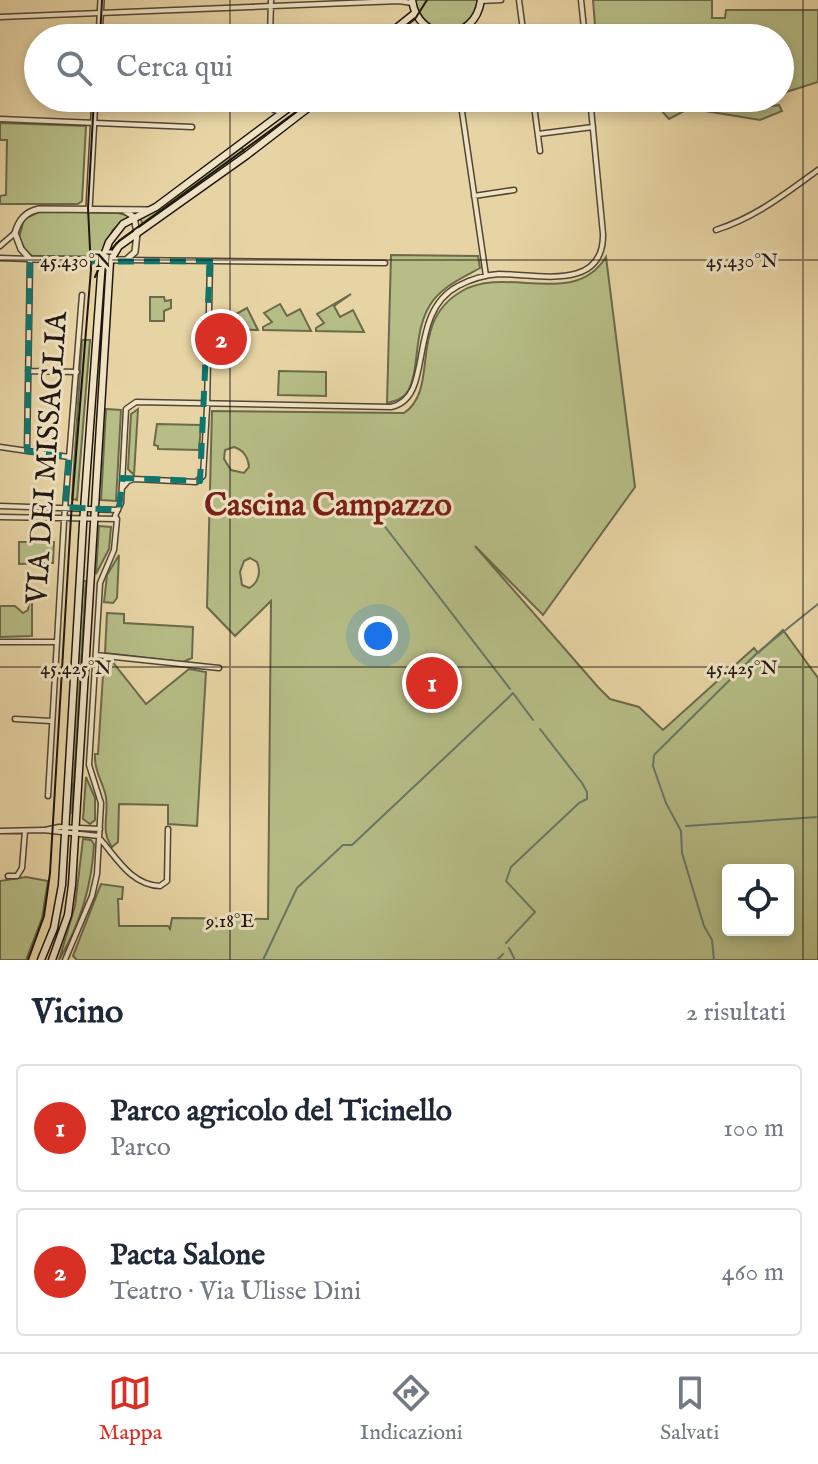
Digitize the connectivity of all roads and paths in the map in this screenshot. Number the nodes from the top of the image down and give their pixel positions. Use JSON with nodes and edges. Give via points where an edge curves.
{"nodes":[{"id":1,"x":101,"y":0,"type":"edge"},
{"id":2,"x":481,"y":0,"type":"edge"},
{"id":3,"x":501,"y":0,"type":"edge"},
{"id":4,"x":519,"y":0,"type":"edge"},
{"id":5,"x":581,"y":0,"type":"edge"},
{"id":6,"x":400,"y":1,"type":"edge"},
{"id":7,"x":412,"y":2,"type":"edge"},
{"id":8,"x":271,"y":3,"type":"edge"},
{"id":9,"x":153,"y":4,"type":"dead end"},
{"id":10,"x":153,"y":11,"type":"junction"},
{"id":11,"x":100,"y":13,"type":"junction"},
{"id":12,"x":415,"y":13,"type":"junction"},
{"id":13,"x":0,"y":17,"type":"edge"},
{"id":14,"x":100,"y":24,"type":"edge"},
{"id":15,"x":270,"y":24,"type":"edge"},
{"id":16,"x":401,"y":24,"type":"edge"},
{"id":17,"x":424,"y":24,"type":"edge"},
{"id":18,"x":471,"y":24,"type":"edge"},
{"id":19,"x":522,"y":24,"type":"edge"},
{"id":20,"x":584,"y":24,"type":"edge"},
{"id":21,"x":94,"y":112,"type":"edge"},
{"id":22,"x":283,"y":112,"type":"edge"},
{"id":23,"x":303,"y":112,"type":"edge"},
{"id":24,"x":462,"y":112,"type":"edge"},
{"id":25,"x":535,"y":112,"type":"edge"},
{"id":26,"x":591,"y":112,"type":"edge"},
{"id":27,"x":0,"y":119,"type":"edge"},
{"id":28,"x":94,"y":122,"type":"junction"},
{"id":29,"x":192,"y":127,"type":"dead end"},
{"id":30,"x":593,"y":127,"type":"junction"},
{"id":31,"x":538,"y":134,"type":"junction"},
{"id":32,"x":540,"y":151,"type":"dead end"},
{"id":33,"x":818,"y":170,"type":"edge"},
{"id":34,"x":514,"y":190,"type":"dead end"},
{"id":35,"x":474,"y":196,"type":"junction"},
{"id":36,"x":89,"y":210,"type":"junction"},
{"id":37,"x":150,"y":210,"type":"junction"},
{"id":38,"x":125,"y":211,"type":"junction"},
{"id":39,"x":134,"y":217,"type":"junction"},
{"id":40,"x":716,"y":230,"type":"dead end"},
{"id":41,"x":15,"y":233,"type":"junction"},
{"id":42,"x":137,"y":233,"type":"junction"},
{"id":43,"x":0,"y":246,"type":"edge"},
{"id":44,"x":137,"y":248,"type":"junction"},
{"id":45,"x":0,"y":258,"type":"edge"},
{"id":46,"x":30,"y":259,"type":"junction"},
{"id":47,"x":149,"y":259,"type":"junction"},
{"id":48,"x":126,"y":260,"type":"junction"},
{"id":49,"x":106,"y":261,"type":"junction"},
{"id":50,"x":210,"y":261,"type":"junction"},
{"id":51,"x":385,"y":263,"type":"dead end"},
{"id":52,"x":486,"y":276,"type":"junction"},
{"id":53,"x":82,"y":295,"type":"dead end"},
{"id":54,"x":28,"y":371,"type":"junction"},
{"id":55,"x":77,"y":372,"type":"junction"},
{"id":56,"x":207,"y":404,"type":"junction"},
{"id":57,"x":0,"y":447,"type":"edge"},
{"id":58,"x":27,"y":451,"type":"junction"},
{"id":59,"x":69,"y":457,"type":"junction"},
{"id":60,"x":123,"y":464,"type":"junction"},
{"id":61,"x":134,"y":479,"type":"junction"},
{"id":62,"x":121,"y":491,"type":"junction"},
{"id":63,"x":0,"y":506,"type":"edge"},
{"id":64,"x":65,"y":507,"type":"junction"},
{"id":65,"x":84,"y":508,"type":"junction"},
{"id":66,"x":93,"y":508,"type":"junction"},
{"id":67,"x":119,"y":510,"type":"junction"},
{"id":68,"x":0,"y":517,"type":"edge"},
{"id":69,"x":64,"y":517,"type":"junction"},
{"id":70,"x":83,"y":517,"type":"junction"},
{"id":71,"x":92,"y":517,"type":"junction"},
{"id":72,"x":117,"y":519,"type":"junction"},
{"id":73,"x":0,"y":642,"type":"edge"},
{"id":74,"x":56,"y":642,"type":"junction"},
{"id":75,"x":96,"y":655,"type":"junction"},
{"id":76,"x":219,"y":668,"type":"dead end"},
{"id":77,"x":15,"y":719,"type":"dead end"},
{"id":78,"x":51,"y":721,"type":"junction"},
{"id":79,"x":48,"y":796,"type":"dead end"},
{"id":80,"x":168,"y":829,"type":"dead end"},
{"id":81,"x":65,"y":830,"type":"junction"},
{"id":82,"x":0,"y":831,"type":"edge"},
{"id":83,"x":25,"y":831,"type":"junction"},
{"id":84,"x":75,"y":831,"type":"junction"},
{"id":85,"x":99,"y":834,"type":"junction"},
{"id":86,"x":8,"y":876,"type":"dead end"},
{"id":87,"x":41,"y":960,"type":"edge"},
{"id":88,"x":52,"y":960,"type":"edge"},
{"id":89,"x":65,"y":960,"type":"edge"}],
"edges":[{"from":1,"to":11,"type":"street"},
{"from":2,"to":3,"type":"street"},
{"from":2,"to":18,"type":"main road"},
{"from":4,"to":19,"type":"street"},
{"from":5,"to":20,"type":"street"},
{"from":6,"to":7,"type":"street"},
{"from":6,"to":8,"type":"street"},
{"from":7,"to":12,"type":"main road"},
{"from":8,"to":10,"type":"street"},
{"from":8,"to":15,"type":"street"},
{"from":9,"to":10,"type":"street"},
{"from":10,"to":11,"type":"street"},
{"from":11,"to":13,"type":"street"},
{"from":11,"to":14,"type":"street"},
{"from":12,"to":16,"type":"main road"},
{"from":12,"to":17,"type":"main road"},
{"from":21,"to":28,"type":"street"},
{"from":22,"to":37,"type":"main road"},
{"from":23,"to":42,"type":"main road"},
{"from":24,"to":35,"type":"street"},
{"from":25,"to":31,"type":"street"},
{"from":26,"to":30,"type":"street"},
{"from":27,"to":28,"type":"street"},
{"from":28,"to":29,"type":"street"},
{"from":28,"to":36,"type":"street"},
{"from":30,"to":31,"type":"street"},
{"from":30,"to":52,"type":"street","via":[[603,234],[594,263],[568,276]]},
{"from":31,"to":32,"type":"street"},
{"from":33,"to":40,"type":"street","via":[[770,206]]},
{"from":34,"to":35,"type":"street"},
{"from":35,"to":52,"type":"street"},
{"from":36,"to":38,"type":"street"},
{"from":36,"to":41,"type":"street","via":[[34,210],[21,218]]},
{"from":37,"to":38,"type":"street"},
{"from":37,"to":39,"type":"main road"},
{"from":38,"to":39,"type":"street"},
{"from":39,"to":42,"type":"street"},
{"from":39,"to":49,"type":"main road","via":[[115,233]]},
{"from":41,"to":43,"type":"street"},
{"from":41,"to":46,"type":"street"},
{"from":42,"to":44,"type":"street"},
{"from":42,"to":49,"type":"main road"},
{"from":44,"to":47,"type":"street"},
{"from":44,"to":48,"type":"street"},
{"from":45,"to":46,"type":"street"},
{"from":46,"to":49,"type":"street"},
{"from":46,"to":54,"type":"street"},
{"from":47,"to":48,"type":"street"},
{"from":47,"to":50,"type":"street"},
{"from":48,"to":49,"type":"street"},
{"from":49,"to":65,"type":"main road","name":"VIA DEI MISSAGLIA"},
{"from":49,"to":66,"type":"main road","name":"VIA DEI MISSAGLIA"},
{"from":50,"to":51,"type":"street"},
{"from":50,"to":56,"type":"street"},
{"from":52,"to":56,"type":"street","via":[[454,288],[436,305],[425,331],[413,393],[403,403]]},
{"from":53,"to":55,"type":"street","name":"VIA DEI MISSAGLIA"},
{"from":54,"to":55,"type":"street"},
{"from":54,"to":58,"type":"street"},
{"from":55,"to":59,"type":"street","name":"VIA DEI MISSAGLIA"},
{"from":56,"to":60,"type":"street","name":"VIA DEI MISSAGLIA","via":[[136,402],[126,409]]},
{"from":56,"to":61,"type":"street","via":[[201,479]]},
{"from":57,"to":58,"type":"street"},
{"from":58,"to":59,"type":"street"},
{"from":59,"to":64,"type":"street","name":"VIA DEI MISSAGLIA"},
{"from":60,"to":61,"type":"street","via":[[126,475]]},
{"from":60,"to":62,"type":"street","name":"VIA DEI MISSAGLIA"},
{"from":61,"to":62,"type":"street"},
{"from":62,"to":67,"type":"street","name":"VIA DEI MISSAGLIA"},
{"from":63,"to":64,"type":"street"},
{"from":64,"to":65,"type":"street"},
{"from":64,"to":69,"type":"street","name":"VIA DEI MISSAGLIA"},
{"from":65,"to":66,"type":"street","name":"VIA DEI MISSAGLIA"},
{"from":65,"to":70,"type":"main road","name":"VIA DEI MISSAGLIA"},
{"from":66,"to":67,"type":"street","name":"VIA DEI MISSAGLIA"},
{"from":66,"to":71,"type":"main road","name":"VIA DEI MISSAGLIA"},
{"from":67,"to":72,"type":"street","name":"VIA DEI MISSAGLIA"},
{"from":68,"to":69,"type":"street"},
{"from":69,"to":70,"type":"street"},
{"from":69,"to":74,"type":"street","name":"VIA DEI MISSAGLIA"},
{"from":70,"to":71,"type":"street","name":"VIA DEI MISSAGLIA"},
{"from":70,"to":81,"type":"main road","name":"VIA DEI MISSAGLIA"},
{"from":71,"to":72,"type":"street","name":"VIA DEI MISSAGLIA"},
{"from":71,"to":84,"type":"main road","name":"VIA DEI MISSAGLIA"},
{"from":72,"to":75,"type":"street","name":"VIA DEI MISSAGLIA","via":[[114,550],[100,583]]},
{"from":73,"to":74,"type":"street"},
{"from":74,"to":78,"type":"street","name":"VIA DEI MISSAGLIA"},
{"from":75,"to":76,"type":"street"},
{"from":75,"to":85,"type":"street","name":"VIA DEI MISSAGLIA","via":[[89,765],[101,800]]},
{"from":77,"to":78,"type":"street"},
{"from":78,"to":79,"type":"street","name":"VIA DEI MISSAGLIA"},
{"from":80,"to":85,"type":"street","via":[[164,885],[146,886],[136,880]]},
{"from":81,"to":83,"type":"street"},
{"from":81,"to":84,"type":"street"},
{"from":81,"to":87,"type":"main road","name":"VIA DEI MISSAGLIA","via":[[60,899]]},
{"from":82,"to":83,"type":"street"},
{"from":83,"to":86,"type":"street","via":[[22,868],[17,876]]},
{"from":84,"to":85,"type":"street"},
{"from":84,"to":88,"type":"main road","name":"VIA DEI MISSAGLIA","via":[[68,915]]},
{"from":85,"to":89,"type":"street","name":"VIA DEI MISSAGLIA","via":[[92,896]]}]}
